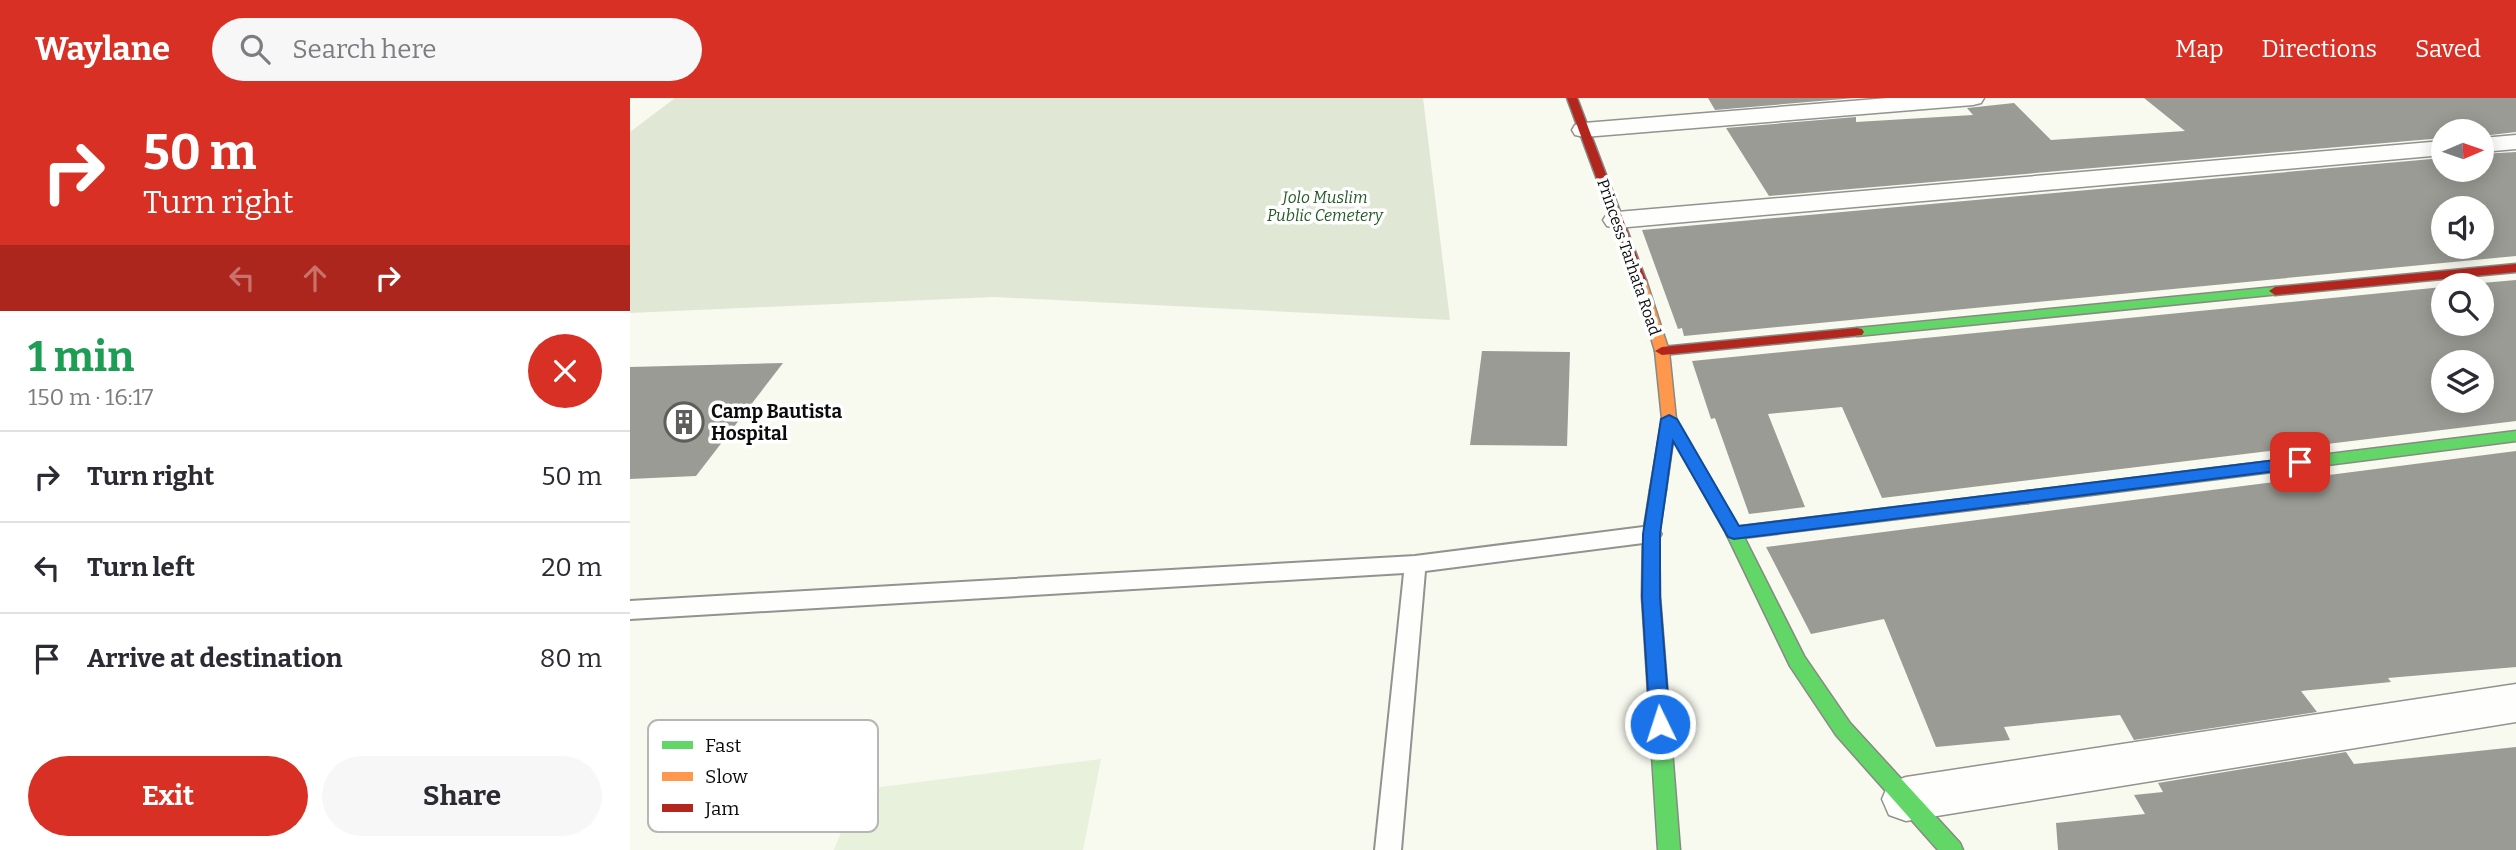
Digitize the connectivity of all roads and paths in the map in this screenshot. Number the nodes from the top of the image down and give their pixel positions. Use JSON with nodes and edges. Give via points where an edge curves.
{"nodes":[{"id":1,"x":1572,"y":98,"type":"edge"},
{"id":2,"x":1973,"y":98,"type":"edge"},
{"id":3,"x":1584,"y":130,"type":"junction"},
{"id":4,"x":2516,"y":142,"type":"edge"},
{"id":5,"x":2494,"y":144,"type":"edge"},
{"id":6,"x":2431,"y":149,"type":"edge"},
{"id":7,"x":1617,"y":220,"type":"junction"},
{"id":8,"x":2516,"y":268,"type":"edge"},
{"id":9,"x":1662,"y":351,"type":"junction"},
{"id":10,"x":1669,"y":419,"type":"junction"},
{"id":11,"x":2516,"y":436,"type":"edge"},
{"id":12,"x":1734,"y":533,"type":"junction"},
{"id":13,"x":1651,"y":534,"type":"junction"},
{"id":14,"x":1415,"y":564,"type":"junction"},
{"id":15,"x":630,"y":610,"type":"edge"},
{"id":16,"x":2516,"y":703,"type":"edge"},
{"id":17,"x":1906,"y":799,"type":"junction"},
{"id":18,"x":1388,"y":850,"type":"edge"},
{"id":19,"x":1669,"y":850,"type":"edge"},
{"id":20,"x":1952,"y":850,"type":"edge"}],
"edges":[{"from":1,"to":3,"type":"street","name":"Princess Tarhata Road"},
{"from":2,"to":3,"type":"street"},
{"from":3,"to":7,"type":"street","name":"Princess Tarhata Road"},
{"from":4,"to":5,"type":"street"},
{"from":6,"to":7,"type":"street"},
{"from":7,"to":9,"type":"street","name":"Princess Tarhata Road"},
{"from":8,"to":9,"type":"street"},
{"from":9,"to":10,"type":"street","name":"Princess Tarhata Road"},
{"from":10,"to":12,"type":"street"},
{"from":10,"to":13,"type":"street"},
{"from":11,"to":12,"type":"street"},
{"from":12,"to":17,"type":"street","via":[[1797,661],[1843,729]]},
{"from":13,"to":14,"type":"lane"},
{"from":13,"to":19,"type":"street","via":[[1651,597]]},
{"from":14,"to":15,"type":"lane"},
{"from":14,"to":18,"type":"lane"},
{"from":16,"to":17,"type":"street"},
{"from":17,"to":20,"type":"street"}]}
